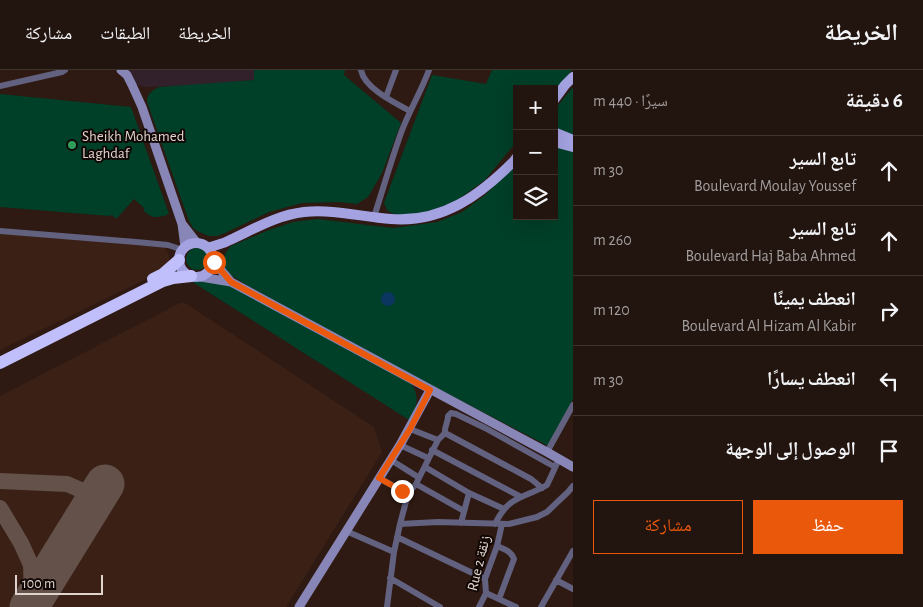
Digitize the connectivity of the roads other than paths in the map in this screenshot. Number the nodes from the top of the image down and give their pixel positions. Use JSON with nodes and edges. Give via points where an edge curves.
{"nodes":[{"id":1,"x":121,"y":70,"type":"edge"},
{"id":2,"x":361,"y":70,"type":"edge"},
{"id":3,"x":396,"y":70,"type":"edge"},
{"id":4,"x":429,"y":70,"type":"edge"},
{"id":5,"x":61,"y":71,"type":"edge"},
{"id":6,"x":573,"y":77,"type":"edge"},
{"id":7,"x":0,"y":86,"type":"edge"},
{"id":8,"x":558,"y":96,"type":"edge"},
{"id":9,"x":386,"y":98,"type":"junction"},
{"id":10,"x":410,"y":111,"type":"junction"},
{"id":11,"x":558,"y":134,"type":"edge"},
{"id":12,"x":573,"y":140,"type":"edge"},
{"id":13,"x":558,"y":143,"type":"edge"},
{"id":14,"x":573,"y":147,"type":"edge"},
{"id":15,"x":513,"y":162,"type":"edge"},
{"id":16,"x":374,"y":217,"type":"junction"},
{"id":17,"x":182,"y":224,"type":"junction"},
{"id":18,"x":0,"y":231,"type":"edge"},
{"id":19,"x":228,"y":241,"type":"junction"},
{"id":20,"x":196,"y":243,"type":"junction"},
{"id":21,"x":208,"y":248,"type":"junction"},
{"id":22,"x":182,"y":253,"type":"junction"},
{"id":23,"x":214,"y":260,"type":"junction"},
{"id":24,"x":196,"y":276,"type":"junction"},
{"id":25,"x":231,"y":282,"type":"junction"},
{"id":26,"x":0,"y":355,"type":"edge"},
{"id":27,"x":0,"y":363,"type":"edge"},
{"id":28,"x":430,"y":390,"type":"junction"},
{"id":29,"x":573,"y":405,"type":"edge"},
{"id":30,"x":410,"y":429,"type":"junction"},
{"id":31,"x":445,"y":434,"type":"junction"},
{"id":32,"x":438,"y":440,"type":"junction"},
{"id":33,"x":400,"y":445,"type":"junction"},
{"id":34,"x":432,"y":450,"type":"junction"},
{"id":35,"x":547,"y":452,"type":"junction"},
{"id":36,"x":428,"y":458,"type":"junction"},
{"id":37,"x":391,"y":460,"type":"junction"},
{"id":38,"x":556,"y":463,"type":"junction"},
{"id":39,"x":425,"y":467,"type":"junction"},
{"id":40,"x":573,"y":467,"type":"edge"},
{"id":41,"x":379,"y":478,"type":"junction"},
{"id":42,"x":417,"y":480,"type":"junction"},
{"id":43,"x":573,"y":486,"type":"edge"},
{"id":44,"x":542,"y":488,"type":"junction"},
{"id":45,"x":469,"y":493,"type":"junction"},
{"id":46,"x":408,"y":494,"type":"junction"},
{"id":47,"x":571,"y":494,"type":"edge"},
{"id":48,"x":521,"y":497,"type":"junction"},
{"id":49,"x":504,"y":509,"type":"junction"},
{"id":50,"x":464,"y":511,"type":"junction"},
{"id":51,"x":461,"y":523,"type":"junction"},
{"id":52,"x":400,"y":524,"type":"junction"},
{"id":53,"x":498,"y":524,"type":"junction"},
{"id":54,"x":346,"y":531,"type":"junction"},
{"id":55,"x":397,"y":537,"type":"junction"},
{"id":56,"x":497,"y":546,"type":"junction"},
{"id":57,"x":573,"y":551,"type":"edge"},
{"id":58,"x":394,"y":552,"type":"junction"},
{"id":59,"x":571,"y":559,"type":"edge"},
{"id":60,"x":390,"y":578,"type":"junction"},
{"id":61,"x":485,"y":579,"type":"junction"},
{"id":62,"x":556,"y":580,"type":"junction"},
{"id":63,"x":573,"y":589,"type":"edge"},
{"id":64,"x":486,"y":593,"type":"junction"},
{"id":65,"x":499,"y":599,"type":"junction"},
{"id":66,"x":299,"y":607,"type":"edge"},
{"id":67,"x":387,"y":607,"type":"edge"},
{"id":68,"x":440,"y":607,"type":"edge"},
{"id":69,"x":479,"y":607,"type":"edge"},
{"id":70,"x":516,"y":607,"type":"edge"},
{"id":71,"x":542,"y":607,"type":"edge"}],
"edges":[{"from":1,"to":17,"type":"main road","via":[[142,107]]},
{"from":2,"to":9,"type":"street","via":[[364,80]]},
{"from":3,"to":9,"type":"street"},
{"from":4,"to":10,"type":"street"},
{"from":5,"to":7,"type":"street"},
{"from":6,"to":8,"type":"main road"},
{"from":9,"to":10,"type":"street"},
{"from":10,"to":16,"type":"street"},
{"from":11,"to":12,"type":"main road"},
{"from":13,"to":14,"type":"main road"},
{"from":15,"to":16,"type":"main road","via":[[487,186],[447,211],[409,219]]},
{"from":16,"to":19,"type":"main road","via":[[302,212],[268,222]]},
{"from":17,"to":20,"type":"main road"},
{"from":17,"to":22,"type":"main road"},
{"from":18,"to":22,"type":"street","via":[[168,245]]},
{"from":19,"to":21,"type":"main road"},
{"from":19,"to":23,"type":"main road"},
{"from":20,"to":21,"type":"main road"},
{"from":20,"to":22,"type":"main road"},
{"from":21,"to":23,"type":"main road"},
{"from":22,"to":24,"type":"main road","via":[[183,270]]},
{"from":22,"to":26,"type":"highway","via":[[163,274]]},
{"from":23,"to":24,"type":"main road","via":[[209,271]]},
{"from":23,"to":25,"type":"main road"},
{"from":24,"to":25,"type":"main road"},
{"from":24,"to":27,"type":"highway","via":[[164,281]]},
{"from":25,"to":28,"type":"main road"},
{"from":28,"to":30,"type":"main road"},
{"from":28,"to":35,"type":"main road"},
{"from":29,"to":35,"type":"street"},
{"from":30,"to":32,"type":"street"},
{"from":30,"to":33,"type":"main road"},
{"from":31,"to":32,"type":"street"},
{"from":31,"to":38,"type":"street","via":[[448,416],[456,414]]},
{"from":31,"to":44,"type":"street","via":[[531,478]]},
{"from":32,"to":34,"type":"street"},
{"from":33,"to":36,"type":"street"},
{"from":33,"to":37,"type":"main road"},
{"from":34,"to":36,"type":"street"},
{"from":34,"to":48,"type":"street"},
{"from":35,"to":38,"type":"main road"},
{"from":36,"to":39,"type":"street"},
{"from":37,"to":41,"type":"main road"},
{"from":37,"to":42,"type":"street"},
{"from":38,"to":40,"type":"main road"},
{"from":38,"to":44,"type":"street","via":[[552,477]]},
{"from":39,"to":42,"type":"street"},
{"from":39,"to":45,"type":"street"},
{"from":41,"to":46,"type":"street"},
{"from":41,"to":54,"type":"main road"},
{"from":42,"to":46,"type":"street"},
{"from":42,"to":50,"type":"street"},
{"from":43,"to":47,"type":"street"},
{"from":44,"to":48,"type":"street"},
{"from":45,"to":49,"type":"street"},
{"from":45,"to":50,"type":"street"},
{"from":46,"to":52,"type":"street"},
{"from":47,"to":53,"type":"street","via":[[537,517]]},
{"from":48,"to":49,"type":"street"},
{"from":49,"to":53,"type":"street","name":"Rue 2 زنقة"},
{"from":50,"to":51,"type":"street"},
{"from":51,"to":52,"type":"street"},
{"from":51,"to":53,"type":"street"},
{"from":52,"to":55,"type":"street"},
{"from":53,"to":56,"type":"street","name":"Rue 2 زنقة"},
{"from":54,"to":58,"type":"street"},
{"from":54,"to":66,"type":"main road"},
{"from":55,"to":58,"type":"street"},
{"from":55,"to":61,"type":"street"},
{"from":56,"to":61,"type":"street","name":"Rue 2 زنقة"},
{"from":56,"to":65,"type":"street","via":[[509,552],[514,559]]},
{"from":57,"to":59,"type":"street"},
{"from":58,"to":60,"type":"street"},
{"from":59,"to":62,"type":"street"},
{"from":60,"to":67,"type":"street"},
{"from":60,"to":68,"type":"street"},
{"from":61,"to":64,"type":"street","name":"Rue 2 زنقة"},
{"from":62,"to":63,"type":"street"},
{"from":62,"to":71,"type":"street"},
{"from":64,"to":65,"type":"street"},
{"from":64,"to":69,"type":"street","name":"Rue 2 زنقة"},
{"from":65,"to":70,"type":"street"}]}
